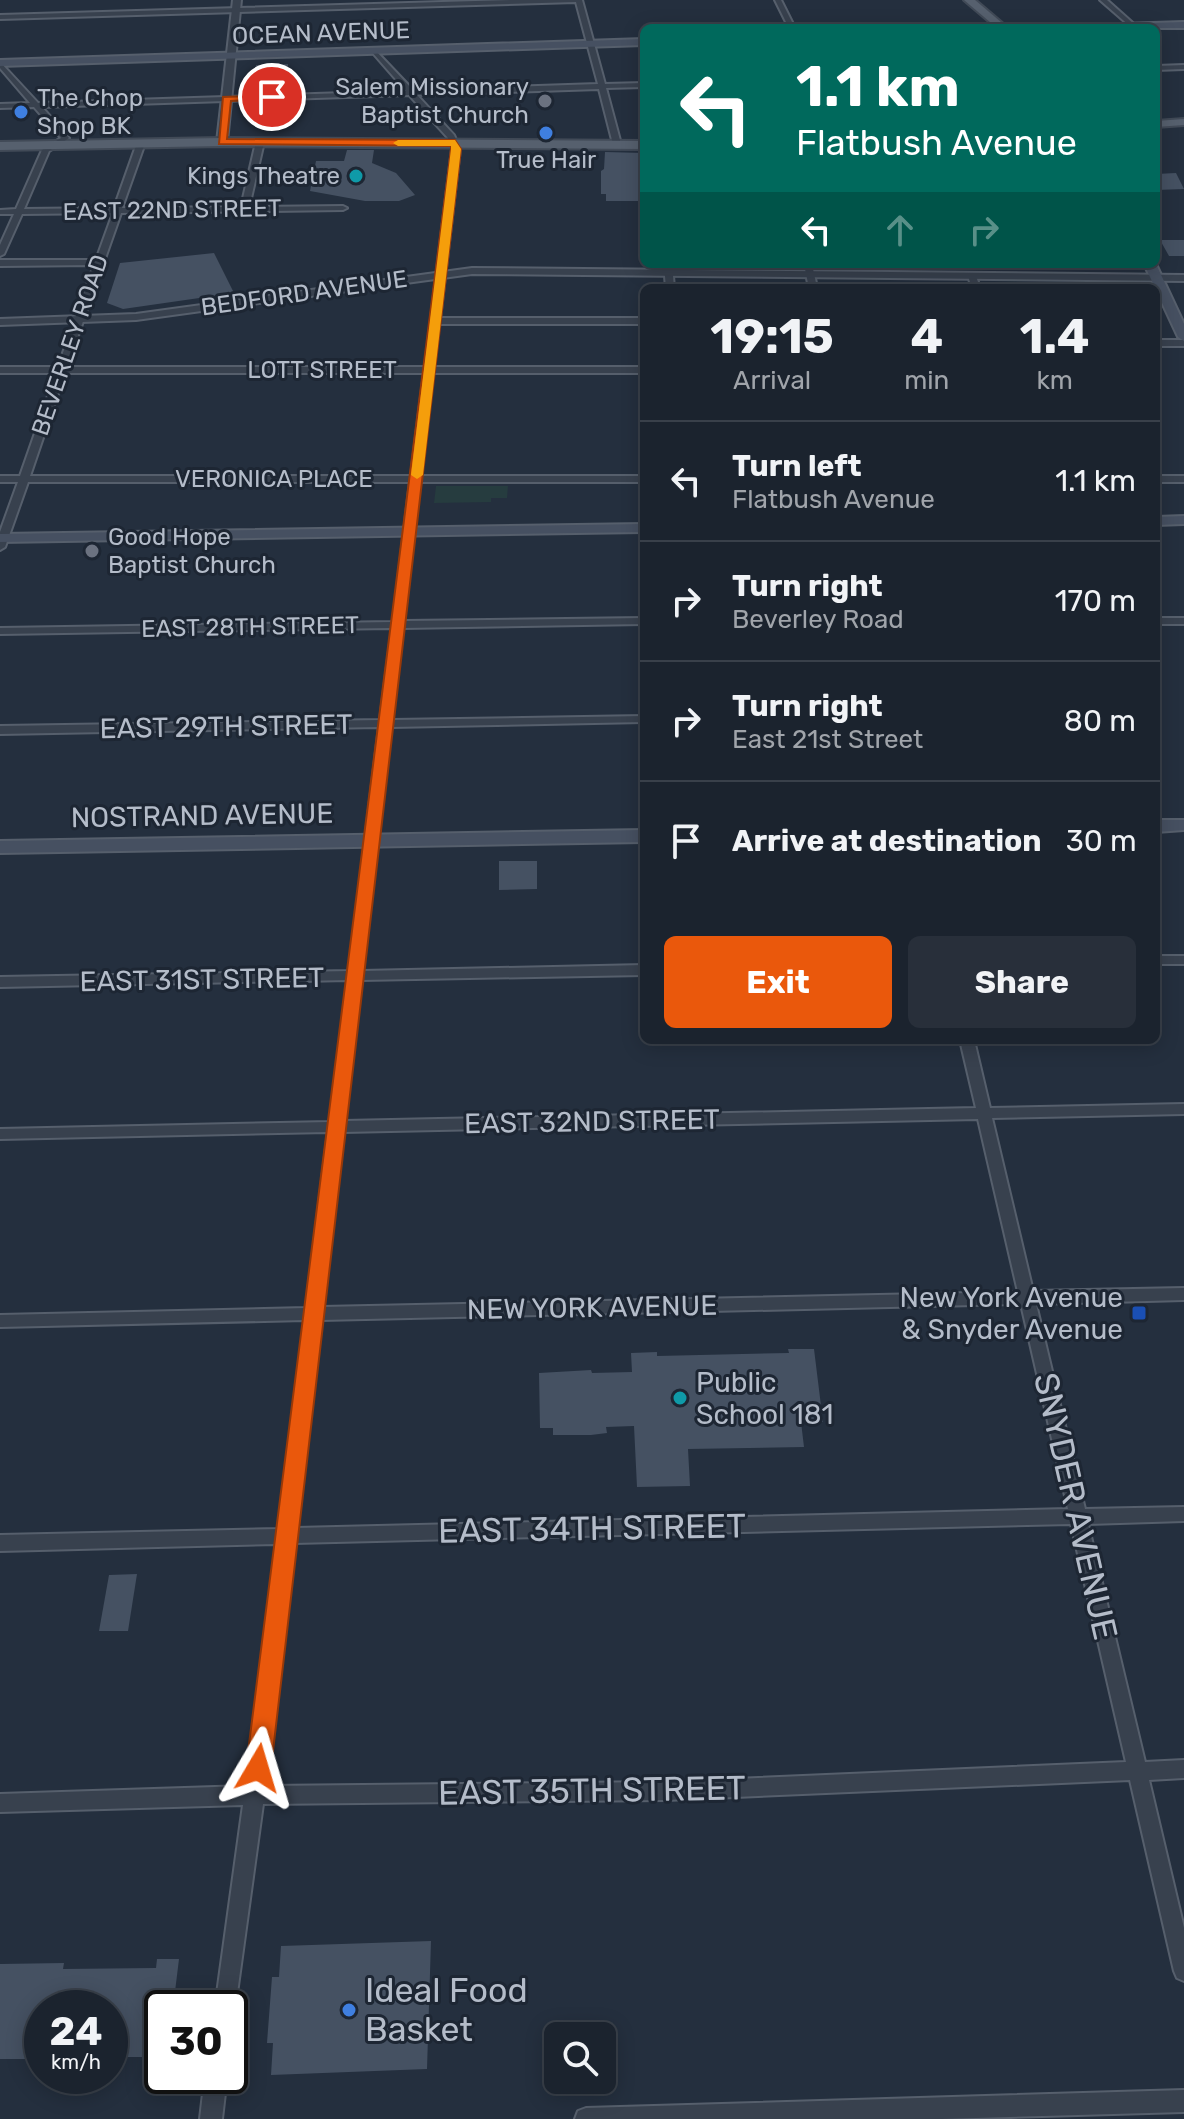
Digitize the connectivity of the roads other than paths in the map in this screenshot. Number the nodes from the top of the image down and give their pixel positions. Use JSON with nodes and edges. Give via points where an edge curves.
{"nodes":[{"id":1,"x":578,"y":0,"type":"edge"},
{"id":2,"x":778,"y":0,"type":"edge"},
{"id":3,"x":969,"y":0,"type":"edge"},
{"id":4,"x":1103,"y":0,"type":"edge"},
{"id":5,"x":237,"y":5,"type":"edge"},
{"id":6,"x":0,"y":17,"type":"edge"},
{"id":7,"x":790,"y":24,"type":"edge"},
{"id":8,"x":998,"y":24,"type":"edge"},
{"id":9,"x":1131,"y":24,"type":"edge"},
{"id":10,"x":1160,"y":25,"type":"edge"},
{"id":11,"x":1184,"y":25,"type":"edge"},
{"id":12,"x":640,"y":42,"type":"edge"},
{"id":13,"x":591,"y":44,"type":"junction"},
{"id":14,"x":374,"y":51,"type":"junction"},
{"id":15,"x":231,"y":56,"type":"junction"},
{"id":16,"x":0,"y":64,"type":"edge"},
{"id":17,"x":1184,"y":67,"type":"edge"},
{"id":18,"x":1160,"y":68,"type":"edge"},
{"id":19,"x":640,"y":85,"type":"edge"},
{"id":20,"x":601,"y":86,"type":"junction"},
{"id":21,"x":410,"y":93,"type":"junction"},
{"id":22,"x":227,"y":99,"type":"junction"},
{"id":23,"x":36,"y":105,"type":"junction"},
{"id":24,"x":0,"y":106,"type":"edge"},
{"id":25,"x":1184,"y":122,"type":"edge"},
{"id":26,"x":1160,"y":124,"type":"edge"},
{"id":27,"x":222,"y":142,"type":"junction"},
{"id":28,"x":260,"y":142,"type":"junction"},
{"id":29,"x":141,"y":143,"type":"junction"},
{"id":30,"x":455,"y":143,"type":"junction"},
{"id":31,"x":617,"y":144,"type":"junction"},
{"id":32,"x":55,"y":145,"type":"junction"},
{"id":33,"x":640,"y":145,"type":"edge"},
{"id":34,"x":0,"y":146,"type":"edge"},
{"id":35,"x":343,"y":208,"type":"dead end"},
{"id":36,"x":244,"y":209,"type":"junction"},
{"id":37,"x":117,"y":210,"type":"junction"},
{"id":38,"x":19,"y":211,"type":"junction"},
{"id":39,"x":0,"y":212,"type":"edge"},
{"id":40,"x":0,"y":254,"type":"edge"},
{"id":41,"x":100,"y":262,"type":"junction"},
{"id":42,"x":0,"y":263,"type":"edge"},
{"id":43,"x":669,"y":268,"type":"edge"},
{"id":44,"x":1152,"y":268,"type":"edge"},
{"id":45,"x":809,"y":269,"type":"edge"},
{"id":46,"x":443,"y":273,"type":"junction"},
{"id":47,"x":1156,"y":278,"type":"junction"},
{"id":48,"x":1184,"y":278,"type":"edge"},
{"id":49,"x":974,"y":282,"type":"edge"},
{"id":50,"x":1159,"y":284,"type":"edge"},
{"id":51,"x":1160,"y":287,"type":"edge"},
{"id":52,"x":78,"y":321,"type":"junction"},
{"id":53,"x":437,"y":321,"type":"junction"},
{"id":54,"x":640,"y":321,"type":"edge"},
{"id":55,"x":0,"y":322,"type":"edge"},
{"id":56,"x":1184,"y":340,"type":"edge"},
{"id":57,"x":1160,"y":343,"type":"edge"},
{"id":58,"x":0,"y":370,"type":"edge"},
{"id":59,"x":61,"y":370,"type":"junction"},
{"id":60,"x":430,"y":370,"type":"junction"},
{"id":61,"x":640,"y":370,"type":"edge"},
{"id":62,"x":0,"y":479,"type":"edge"},
{"id":63,"x":24,"y":479,"type":"junction"},
{"id":64,"x":417,"y":479,"type":"junction"},
{"id":65,"x":640,"y":479,"type":"edge"},
{"id":66,"x":1160,"y":479,"type":"edge"},
{"id":67,"x":1184,"y":479,"type":"edge"},
{"id":68,"x":1184,"y":520,"type":"edge"},
{"id":69,"x":1160,"y":521,"type":"edge"},
{"id":70,"x":640,"y":528,"type":"edge"},
{"id":71,"x":410,"y":532,"type":"junction"},
{"id":72,"x":1,"y":541,"type":"edge"},
{"id":73,"x":640,"y":621,"type":"edge"},
{"id":74,"x":1160,"y":621,"type":"edge"},
{"id":75,"x":1184,"y":621,"type":"edge"},
{"id":76,"x":399,"y":624,"type":"junction"},
{"id":77,"x":0,"y":631,"type":"edge"},
{"id":78,"x":640,"y":719,"type":"edge"},
{"id":79,"x":386,"y":723,"type":"junction"},
{"id":80,"x":0,"y":730,"type":"edge"},
{"id":81,"x":1184,"y":825,"type":"edge"},
{"id":82,"x":1160,"y":826,"type":"edge"},
{"id":83,"x":640,"y":836,"type":"edge"},
{"id":84,"x":372,"y":840,"type":"junction"},
{"id":85,"x":0,"y":847,"type":"edge"},
{"id":86,"x":1160,"y":960,"type":"edge"},
{"id":87,"x":1184,"y":960,"type":"edge"},
{"id":88,"x":640,"y":970,"type":"edge"},
{"id":89,"x":355,"y":976,"type":"junction"},
{"id":90,"x":0,"y":982,"type":"edge"},
{"id":91,"x":968,"y":1044,"type":"edge"},
{"id":92,"x":1184,"y":1109,"type":"edge"},
{"id":93,"x":984,"y":1112,"type":"junction"},
{"id":94,"x":336,"y":1127,"type":"junction"},
{"id":95,"x":0,"y":1134,"type":"edge"},
{"id":96,"x":1184,"y":1294,"type":"edge"},
{"id":97,"x":1027,"y":1298,"type":"junction"},
{"id":98,"x":314,"y":1313,"type":"junction"},
{"id":99,"x":0,"y":1321,"type":"edge"},
{"id":100,"x":1184,"y":1514,"type":"edge"},
{"id":101,"x":1078,"y":1516,"type":"junction"},
{"id":102,"x":287,"y":1536,"type":"junction"},
{"id":103,"x":0,"y":1543,"type":"edge"},
{"id":104,"x":1184,"y":1769,"type":"edge"},
{"id":105,"x":1137,"y":1770,"type":"junction"},
{"id":106,"x":255,"y":1795,"type":"junction"},
{"id":107,"x":0,"y":1803,"type":"edge"},
{"id":108,"x":1184,"y":1971,"type":"edge"},
{"id":109,"x":228,"y":1990,"type":"edge"},
{"id":110,"x":214,"y":2094,"type":"edge"},
{"id":111,"x":1184,"y":2101,"type":"edge"},
{"id":112,"x":211,"y":2119,"type":"edge"},
{"id":113,"x":586,"y":2119,"type":"edge"}],
"edges":[{"from":1,"to":5,"type":"street"},
{"from":1,"to":13,"type":"street"},
{"from":2,"to":7,"type":"street"},
{"from":3,"to":8,"type":"main road"},
{"from":4,"to":9,"type":"street"},
{"from":5,"to":6,"type":"street"},
{"from":5,"to":15,"type":"street"},
{"from":10,"to":11,"type":"main road"},
{"from":12,"to":13,"type":"main road","name":"OCEAN AVENUE"},
{"from":13,"to":14,"type":"main road","name":"OCEAN AVENUE"},
{"from":13,"to":20,"type":"street"},
{"from":14,"to":15,"type":"main road","name":"OCEAN AVENUE"},
{"from":14,"to":21,"type":"street"},
{"from":15,"to":16,"type":"main road","name":"OCEAN AVENUE"},
{"from":15,"to":22,"type":"street"},
{"from":16,"to":23,"type":"street"},
{"from":17,"to":18,"type":"street"},
{"from":19,"to":20,"type":"street"},
{"from":20,"to":21,"type":"street"},
{"from":20,"to":31,"type":"street"},
{"from":21,"to":22,"type":"street"},
{"from":21,"to":30,"type":"street"},
{"from":22,"to":23,"type":"street"},
{"from":22,"to":27,"type":"street"},
{"from":23,"to":24,"type":"street"},
{"from":23,"to":32,"type":"street","via":[[65,138]]},
{"from":25,"to":26,"type":"main road"},
{"from":27,"to":28,"type":"main road"},
{"from":27,"to":29,"type":"main road"},
{"from":28,"to":30,"type":"main road"},
{"from":28,"to":36,"type":"street"},
{"from":29,"to":32,"type":"main road"},
{"from":29,"to":37,"type":"street","name":"BEVERLEY ROAD"},
{"from":30,"to":31,"type":"main road"},
{"from":30,"to":46,"type":"street"},
{"from":31,"to":33,"type":"main road"},
{"from":32,"to":34,"type":"main road"},
{"from":32,"to":38,"type":"street","via":[[46,150]]},
{"from":35,"to":36,"type":"street","name":"EAST 22ND STREET"},
{"from":36,"to":37,"type":"street","name":"EAST 22ND STREET"},
{"from":37,"to":38,"type":"street","name":"EAST 22ND STREET"},
{"from":37,"to":41,"type":"street","name":"BEVERLEY ROAD"},
{"from":38,"to":39,"type":"street","name":"EAST 22ND STREET"},
{"from":38,"to":40,"type":"street"},
{"from":41,"to":42,"type":"street"},
{"from":41,"to":52,"type":"street","name":"BEVERLEY ROAD"},
{"from":43,"to":45,"type":"street","name":"BEDFORD AVENUE"},
{"from":43,"to":46,"type":"street","name":"BEDFORD AVENUE"},
{"from":44,"to":47,"type":"main road"},
{"from":45,"to":49,"type":"street","name":"BEDFORD AVENUE"},
{"from":46,"to":52,"type":"street","name":"BEDFORD AVENUE"},
{"from":46,"to":53,"type":"street"},
{"from":47,"to":48,"type":"street","name":"BEDFORD AVENUE"},
{"from":47,"to":49,"type":"street","name":"BEDFORD AVENUE"},
{"from":47,"to":50,"type":"main road"},
{"from":51,"to":56,"type":"main road"},
{"from":52,"to":55,"type":"street","name":"BEDFORD AVENUE"},
{"from":52,"to":59,"type":"street","name":"BEVERLEY ROAD"},
{"from":53,"to":54,"type":"street"},
{"from":53,"to":60,"type":"street"},
{"from":56,"to":57,"type":"street"},
{"from":58,"to":59,"type":"street","name":"LOTT STREET"},
{"from":59,"to":60,"type":"street","name":"LOTT STREET"},
{"from":59,"to":63,"type":"street","name":"BEVERLEY ROAD"},
{"from":60,"to":61,"type":"street","name":"LOTT STREET"},
{"from":60,"to":64,"type":"street"},
{"from":62,"to":63,"type":"street","name":"VERONICA PLACE"},
{"from":63,"to":64,"type":"street","name":"VERONICA PLACE"},
{"from":63,"to":72,"type":"street","name":"BEVERLEY ROAD"},
{"from":64,"to":65,"type":"street","name":"VERONICA PLACE"},
{"from":64,"to":71,"type":"street"},
{"from":66,"to":67,"type":"street"},
{"from":68,"to":69,"type":"main road"},
{"from":70,"to":71,"type":"main road"},
{"from":71,"to":72,"type":"main road"},
{"from":71,"to":76,"type":"street"},
{"from":73,"to":76,"type":"street","name":"EAST 28TH STREET"},
{"from":74,"to":75,"type":"street"},
{"from":76,"to":77,"type":"street","name":"EAST 28TH STREET"},
{"from":76,"to":79,"type":"street"},
{"from":78,"to":79,"type":"street","name":"EAST 29TH STREET"},
{"from":79,"to":80,"type":"street","name":"EAST 29TH STREET"},
{"from":79,"to":84,"type":"street"},
{"from":81,"to":82,"type":"main road"},
{"from":83,"to":84,"type":"main road","name":"NOSTRAND AVENUE"},
{"from":84,"to":85,"type":"main road","name":"NOSTRAND AVENUE"},
{"from":84,"to":89,"type":"street"},
{"from":86,"to":87,"type":"street"},
{"from":88,"to":89,"type":"street","name":"EAST 31ST STREET"},
{"from":89,"to":90,"type":"street","name":"EAST 31ST STREET"},
{"from":89,"to":94,"type":"street"},
{"from":91,"to":93,"type":"street","name":"SNYDER AVENUE"},
{"from":92,"to":93,"type":"street","name":"EAST 32ND STREET"},
{"from":93,"to":94,"type":"street","name":"EAST 32ND STREET"},
{"from":93,"to":97,"type":"street","name":"SNYDER AVENUE"},
{"from":94,"to":95,"type":"street","name":"EAST 32ND STREET"},
{"from":94,"to":98,"type":"street"},
{"from":96,"to":97,"type":"street","name":"NEW YORK AVENUE"},
{"from":97,"to":98,"type":"street","name":"NEW YORK AVENUE"},
{"from":97,"to":101,"type":"street","name":"SNYDER AVENUE"},
{"from":98,"to":99,"type":"street","name":"NEW YORK AVENUE"},
{"from":98,"to":102,"type":"street"},
{"from":100,"to":101,"type":"street","name":"EAST 34TH STREET"},
{"from":101,"to":102,"type":"street","name":"EAST 34TH STREET"},
{"from":101,"to":105,"type":"street","name":"SNYDER AVENUE"},
{"from":102,"to":103,"type":"street","name":"EAST 34TH STREET"},
{"from":102,"to":106,"type":"street"},
{"from":104,"to":105,"type":"street","name":"EAST 35TH STREET"},
{"from":105,"to":106,"type":"street","name":"EAST 35TH STREET","via":[[666,1791]]},
{"from":105,"to":108,"type":"street","name":"SNYDER AVENUE"},
{"from":106,"to":107,"type":"street","name":"EAST 35TH STREET"},
{"from":106,"to":109,"type":"street"},
{"from":110,"to":112,"type":"street"},
{"from":111,"to":113,"type":"street"}]}
